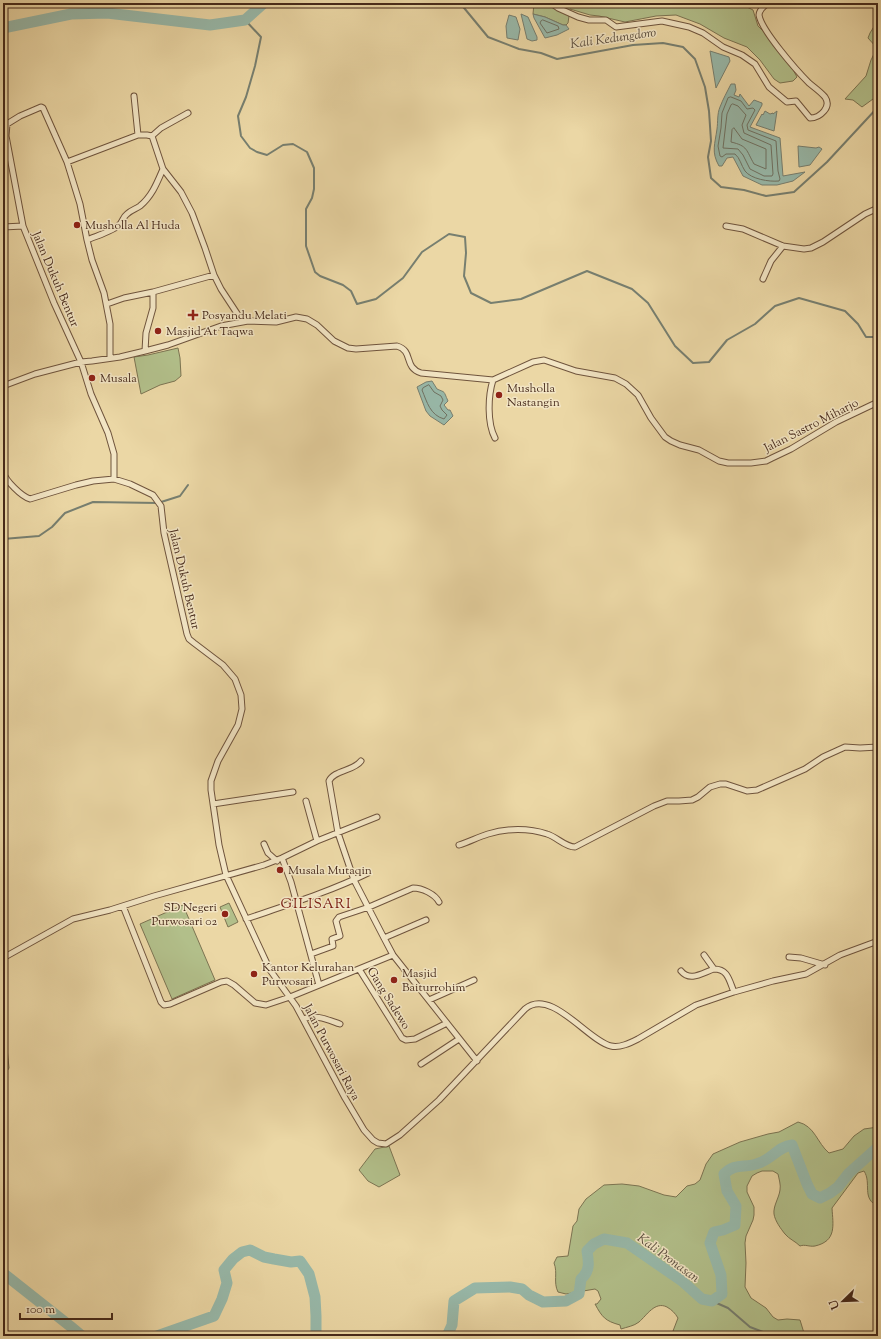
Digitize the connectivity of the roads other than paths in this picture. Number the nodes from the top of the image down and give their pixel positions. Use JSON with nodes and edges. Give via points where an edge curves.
{"nodes":[{"id":1,"x":551,"y":3,"type":"edge"},
{"id":2,"x":768,"y":3,"type":"edge"},
{"id":3,"x":134,"y":96,"type":"dead end"},
{"id":4,"x":188,"y":113,"type":"dead end"},
{"id":5,"x":138,"y":135,"type":"junction"},
{"id":6,"x":152,"y":136,"type":"junction"},
{"id":7,"x":67,"y":162,"type":"junction"},
{"id":8,"x":163,"y":169,"type":"junction"},
{"id":9,"x":878,"y":208,"type":"edge"},
{"id":10,"x":23,"y":226,"type":"junction"},
{"id":11,"x":726,"y":226,"type":"dead end"},
{"id":12,"x":3,"y":227,"type":"edge"},
{"id":13,"x":86,"y":240,"type":"junction"},
{"id":14,"x":783,"y":246,"type":"junction"},
{"id":15,"x":214,"y":275,"type":"junction"},
{"id":16,"x":763,"y":279,"type":"dead end"},
{"id":17,"x":153,"y":292,"type":"junction"},
{"id":18,"x":107,"y":304,"type":"junction"},
{"id":19,"x":242,"y":321,"type":"junction"},
{"id":20,"x":145,"y":351,"type":"junction"},
{"id":21,"x":110,"y":358,"type":"junction"},
{"id":22,"x":81,"y":362,"type":"junction"},
{"id":23,"x":494,"y":380,"type":"junction"},
{"id":24,"x":3,"y":386,"type":"edge"},
{"id":25,"x":878,"y":402,"type":"edge"},
{"id":26,"x":495,"y":438,"type":"dead end"},
{"id":27,"x":3,"y":474,"type":"edge"},
{"id":28,"x":114,"y":480,"type":"junction"},
{"id":29,"x":878,"y":747,"type":"edge"},
{"id":30,"x":361,"y":761,"type":"dead end"},
{"id":31,"x":292,"y":792,"type":"dead end"},
{"id":32,"x":306,"y":801,"type":"dead end"},
{"id":33,"x":213,"y":804,"type":"junction"},
{"id":34,"x":377,"y":817,"type":"dead end"},
{"id":35,"x":338,"y":833,"type":"junction"},
{"id":36,"x":317,"y":841,"type":"junction"},
{"id":37,"x":264,"y":844,"type":"dead end"},
{"id":38,"x":459,"y":845,"type":"dead end"},
{"id":39,"x":279,"y":860,"type":"junction"},
{"id":40,"x":368,"y":873,"type":"dead end"},
{"id":41,"x":226,"y":875,"type":"junction"},
{"id":42,"x":354,"y":880,"type":"junction"},
{"id":43,"x":297,"y":902,"type":"junction"},
{"id":44,"x":439,"y":902,"type":"dead end"},
{"id":45,"x":123,"y":906,"type":"junction"},
{"id":46,"x":369,"y":907,"type":"junction"},
{"id":47,"x":246,"y":919,"type":"junction"},
{"id":48,"x":426,"y":920,"type":"dead end"},
{"id":49,"x":384,"y":938,"type":"junction"},
{"id":50,"x":878,"y":942,"type":"edge"},
{"id":51,"x":311,"y":954,"type":"junction"},
{"id":52,"x":393,"y":955,"type":"junction"},
{"id":53,"x":704,"y":955,"type":"dead end"},
{"id":54,"x":789,"y":957,"type":"dead end"},
{"id":55,"x":3,"y":958,"type":"edge"},
{"id":56,"x":825,"y":965,"type":"junction"},
{"id":57,"x":359,"y":969,"type":"junction"},
{"id":58,"x":714,"y":969,"type":"junction"},
{"id":59,"x":681,"y":971,"type":"dead end"},
{"id":60,"x":474,"y":980,"type":"dead end"},
{"id":61,"x":319,"y":985,"type":"junction"},
{"id":62,"x":734,"y":992,"type":"junction"},
{"id":63,"x":290,"y":997,"type":"junction"},
{"id":64,"x":429,"y":1000,"type":"junction"},
{"id":65,"x":304,"y":1019,"type":"junction"},
{"id":66,"x":447,"y":1023,"type":"junction"},
{"id":67,"x":340,"y":1024,"type":"dead end"},
{"id":68,"x":459,"y":1039,"type":"junction"},
{"id":69,"x":477,"y":1061,"type":"junction"},
{"id":70,"x":421,"y":1064,"type":"dead end"},
{"id":71,"x":668,"y":1336,"type":"edge"},
{"id":72,"x":677,"y":1336,"type":"edge"}],
"edges":[{"from":1,"to":2,"type":"street","via":[[578,17],[606,20],[616,27],[662,21],[703,33],[755,64],[769,87],[787,102],[796,101],[810,118],[816,118],[827,106],[826,98],[788,60],[764,26],[759,15]]},
{"from":3,"to":5,"type":"street"},
{"from":4,"to":6,"type":"street"},
{"from":5,"to":6,"type":"street"},
{"from":5,"to":7,"type":"street"},
{"from":6,"to":8,"type":"street"},
{"from":7,"to":10,"type":"street","name":"Jalan Dukuh Bentur","via":[[44,108],[40,107],[7,124],[6,136]]},
{"from":7,"to":13,"type":"street","via":[[80,204]]},
{"from":8,"to":13,"type":"street","via":[[150,195],[124,216],[120,225]]},
{"from":8,"to":15,"type":"street","via":[[181,192],[192,213]]},
{"from":9,"to":14,"type":"street","via":[[811,248]]},
{"from":10,"to":12,"type":"street","name":"Jalan Dukuh Bentur"},
{"from":10,"to":22,"type":"street","name":"Jalan Dukuh Bentur"},
{"from":11,"to":14,"type":"street","via":[[743,229]]},
{"from":13,"to":18,"type":"street"},
{"from":14,"to":16,"type":"street","via":[[771,261]]},
{"from":15,"to":17,"type":"street"},
{"from":15,"to":19,"type":"street"},
{"from":17,"to":18,"type":"street"},
{"from":17,"to":20,"type":"street","via":[[153,308],[146,332]]},
{"from":18,"to":21,"type":"street"},
{"from":19,"to":20,"type":"street"},
{"from":19,"to":23,"type":"street","via":[[276,322],[296,317],[307,319],[334,341],[348,348],[401,348],[406,352],[411,366],[418,372]]},
{"from":20,"to":21,"type":"street"},
{"from":21,"to":22,"type":"street"},
{"from":22,"to":24,"type":"street","via":[[35,374]]},
{"from":22,"to":28,"type":"street","name":"Jalan Dukuh Bentur","via":[[114,454]]},
{"from":23,"to":25,"type":"street","name":"Jalan Sastro Miharjo","via":[[539,360],[576,371],[615,378],[638,395],[665,437],[728,463],[766,461]]},
{"from":23,"to":26,"type":"street","via":[[490,416]]},
{"from":27,"to":28,"type":"street","name":"Jalan Dukuh Bentur","via":[[21,494],[30,499],[76,484]]},
{"from":28,"to":33,"type":"street","name":"Jalan Dukuh Bentur","via":[[141,488],[157,498],[161,506],[164,533],[189,639],[223,665],[235,679],[241,695],[242,708],[238,725],[218,761],[211,781]]},
{"from":29,"to":38,"type":"street","via":[[845,747],[805,769],[756,790],[747,791],[720,784],[707,789],[692,800],[667,801],[575,847],[548,834],[513,830],[500,831]]},
{"from":30,"to":35,"type":"street","via":[[329,781]]},
{"from":31,"to":33,"type":"street"},
{"from":32,"to":36,"type":"street"},
{"from":33,"to":41,"type":"street","name":"Jalan Dukuh Bentur"},
{"from":34,"to":35,"type":"street"},
{"from":35,"to":36,"type":"street"},
{"from":35,"to":42,"type":"street"},
{"from":36,"to":39,"type":"street"},
{"from":37,"to":39,"type":"street","via":[[268,853]]},
{"from":39,"to":41,"type":"street"},
{"from":39,"to":43,"type":"street"},
{"from":40,"to":42,"type":"street"},
{"from":41,"to":45,"type":"street"},
{"from":41,"to":47,"type":"street","name":"Jalan Purwosari Raya"},
{"from":42,"to":43,"type":"street"},
{"from":42,"to":46,"type":"street"},
{"from":43,"to":47,"type":"street"},
{"from":43,"to":51,"type":"street"},
{"from":44,"to":46,"type":"street","via":[[430,894],[413,888]]},
{"from":45,"to":55,"type":"street","via":[[73,919]]},
{"from":45,"to":63,"type":"street","via":[[164,1005],[227,981],[258,1004],[266,1005]]},
{"from":46,"to":49,"type":"street"},
{"from":46,"to":51,"type":"street","via":[[338,918],[336,921],[340,936],[332,939],[332,946]]},
{"from":47,"to":63,"type":"street","name":"Jalan Purwosari Raya","via":[[270,970]]},
{"from":48,"to":49,"type":"street"},
{"from":49,"to":52,"type":"street"},
{"from":50,"to":56,"type":"street","via":[[840,955]]},
{"from":51,"to":61,"type":"street"},
{"from":52,"to":57,"type":"street"},
{"from":52,"to":64,"type":"street"},
{"from":53,"to":58,"type":"street"},
{"from":54,"to":56,"type":"street"},
{"from":56,"to":62,"type":"street","via":[[806,974]]},
{"from":57,"to":61,"type":"street"},
{"from":57,"to":66,"type":"street","name":"Gang Sadewo","via":[[402,1038],[415,1039]]},
{"from":58,"to":59,"type":"street","via":[[690,977]]},
{"from":58,"to":62,"type":"street","via":[[726,973]]},
{"from":60,"to":64,"type":"street"},
{"from":61,"to":63,"type":"street"},
{"from":62,"to":69,"type":"street","name":"Jalan Purwosari Raya","via":[[696,1005],[630,1043],[613,1047],[556,1009],[533,1004],[525,1009]]},
{"from":63,"to":65,"type":"street","name":"Jalan Purwosari Raya"},
{"from":64,"to":66,"type":"street"},
{"from":65,"to":67,"type":"street","via":[[315,1017]]},
{"from":65,"to":69,"type":"street","name":"Jalan Purwosari Raya","via":[[364,1130],[382,1145],[388,1144],[400,1135]]},
{"from":66,"to":68,"type":"street"},
{"from":68,"to":69,"type":"street"},
{"from":68,"to":70,"type":"street"},
{"from":71,"to":72,"type":"street"}]}
